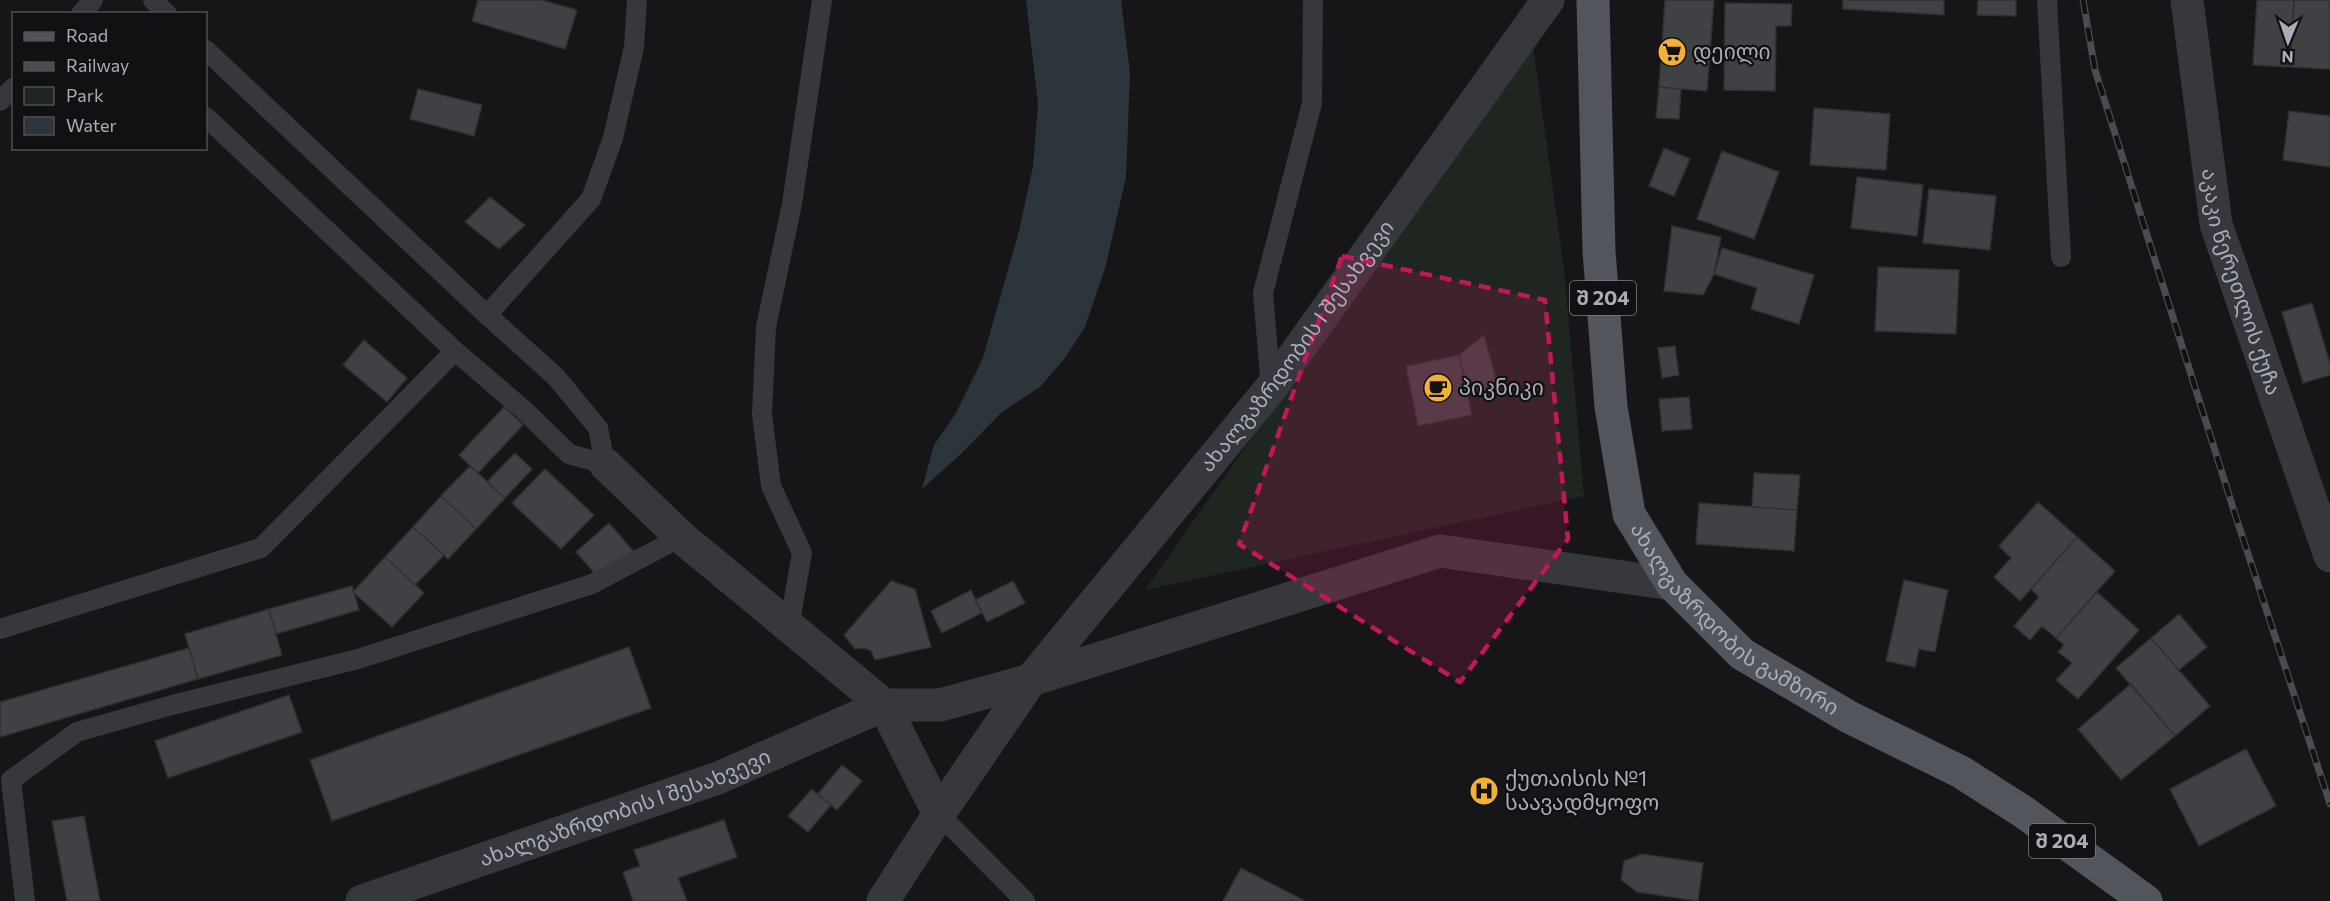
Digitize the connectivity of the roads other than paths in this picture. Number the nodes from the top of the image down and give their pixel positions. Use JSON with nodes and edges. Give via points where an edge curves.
{"nodes":[{"id":1,"x":153,"y":0,"type":"edge"},
{"id":2,"x":637,"y":0,"type":"edge"},
{"id":3,"x":822,"y":0,"type":"edge"},
{"id":4,"x":1313,"y":0,"type":"edge"},
{"id":5,"x":1548,"y":0,"type":"edge"},
{"id":6,"x":1593,"y":0,"type":"edge"},
{"id":7,"x":2047,"y":0,"type":"edge"},
{"id":8,"x":2187,"y":0,"type":"edge"},
{"id":9,"x":165,"y":12,"type":"edge"},
{"id":10,"x":207,"y":51,"type":"edge"},
{"id":11,"x":12,"y":89,"type":"edge"},
{"id":12,"x":0,"y":101,"type":"edge"},
{"id":13,"x":207,"y":118,"type":"edge"},
{"id":14,"x":2061,"y":258,"type":"dead end"},
{"id":15,"x":487,"y":315,"type":"junction"},
{"id":16,"x":455,"y":351,"type":"junction"},
{"id":17,"x":1271,"y":388,"type":"junction"},
{"id":18,"x":605,"y":464,"type":"junction"},
{"id":19,"x":681,"y":537,"type":"junction"},
{"id":20,"x":2330,"y":556,"type":"edge"},
{"id":21,"x":1671,"y":584,"type":"junction"},
{"id":22,"x":789,"y":627,"type":"junction"},
{"id":23,"x":0,"y":629,"type":"edge"},
{"id":24,"x":1031,"y":680,"type":"junction"},
{"id":25,"x":884,"y":705,"type":"junction"},
{"id":26,"x":5,"y":779,"type":"edge"},
{"id":27,"x":939,"y":814,"type":"junction"},
{"id":28,"x":2103,"y":870,"type":"junction"},
{"id":29,"x":25,"y":901,"type":"edge"},
{"id":30,"x":362,"y":901,"type":"edge"},
{"id":31,"x":883,"y":901,"type":"edge"},
{"id":32,"x":1025,"y":901,"type":"edge"},
{"id":33,"x":2115,"y":901,"type":"edge"},
{"id":34,"x":2146,"y":901,"type":"edge"}],
"edges":[{"from":1,"to":9,"type":"lane"},
{"from":2,"to":15,"type":"lane","via":[[634,47],[624,92],[613,138],[591,199]]},
{"from":3,"to":22,"type":"lane","via":[[792,204],[766,327],[762,414],[771,486],[802,553]]},
{"from":4,"to":17,"type":"lane","via":[[1312,103],[1263,293]]},
{"from":5,"to":17,"type":"street","name":"ახალგაზრდობის I შესახვევი"},
{"from":6,"to":21,"type":"main road","name":"ახალგაზრდობის გამზირი","number":"შ 204","via":[[1599,251],[1611,407],[1629,514]]},
{"from":7,"to":14,"type":"lane"},
{"from":8,"to":20,"type":"street","name":"აკაკი წერეთლის ქუჩა","via":[[2216,224]]},
{"from":10,"to":15,"type":"lane"},
{"from":11,"to":12,"type":"lane"},
{"from":13,"to":16,"type":"lane"},
{"from":15,"to":18,"type":"lane","via":[[556,377],[598,428]]},
{"from":16,"to":18,"type":"lane","via":[[569,454]]},
{"from":16,"to":23,"type":"lane","via":[[261,548]]},
{"from":17,"to":24,"type":"street","name":"ახალგაზრდობის I შესახვევი"},
{"from":18,"to":19,"type":"street"},
{"from":19,"to":22,"type":"street"},
{"from":19,"to":26,"type":"lane","via":[[592,584],[558,595],[358,659],[76,732]]},
{"from":21,"to":24,"type":"street","name":"ახალგაზრდობის I შესახვევი","via":[[1440,550]]},
{"from":21,"to":28,"type":"main road","name":"ახალგაზრდობის გამზირი","number":"შ 204","via":[[1742,654],[1849,717],[1961,772]]},
{"from":22,"to":25,"type":"street"},
{"from":24,"to":25,"type":"street","name":"ახალგაზრდობის I შესახვევი","via":[[940,705]]},
{"from":24,"to":27,"type":"street","name":"ახალგაზრდობის I შესახვევი"},
{"from":25,"to":27,"type":"street"},
{"from":25,"to":30,"type":"street","name":"ახალგაზრდობის I შესახვევი","via":[[718,778]]},
{"from":26,"to":29,"type":"lane"},
{"from":27,"to":31,"type":"street","name":"ახალგაზრდობის I შესახვევი"},
{"from":27,"to":32,"type":"lane"},
{"from":28,"to":33,"type":"street"},
{"from":28,"to":34,"type":"main road","name":"ახალგაზრდობის გამზირი","number":"შ 204"}]}
